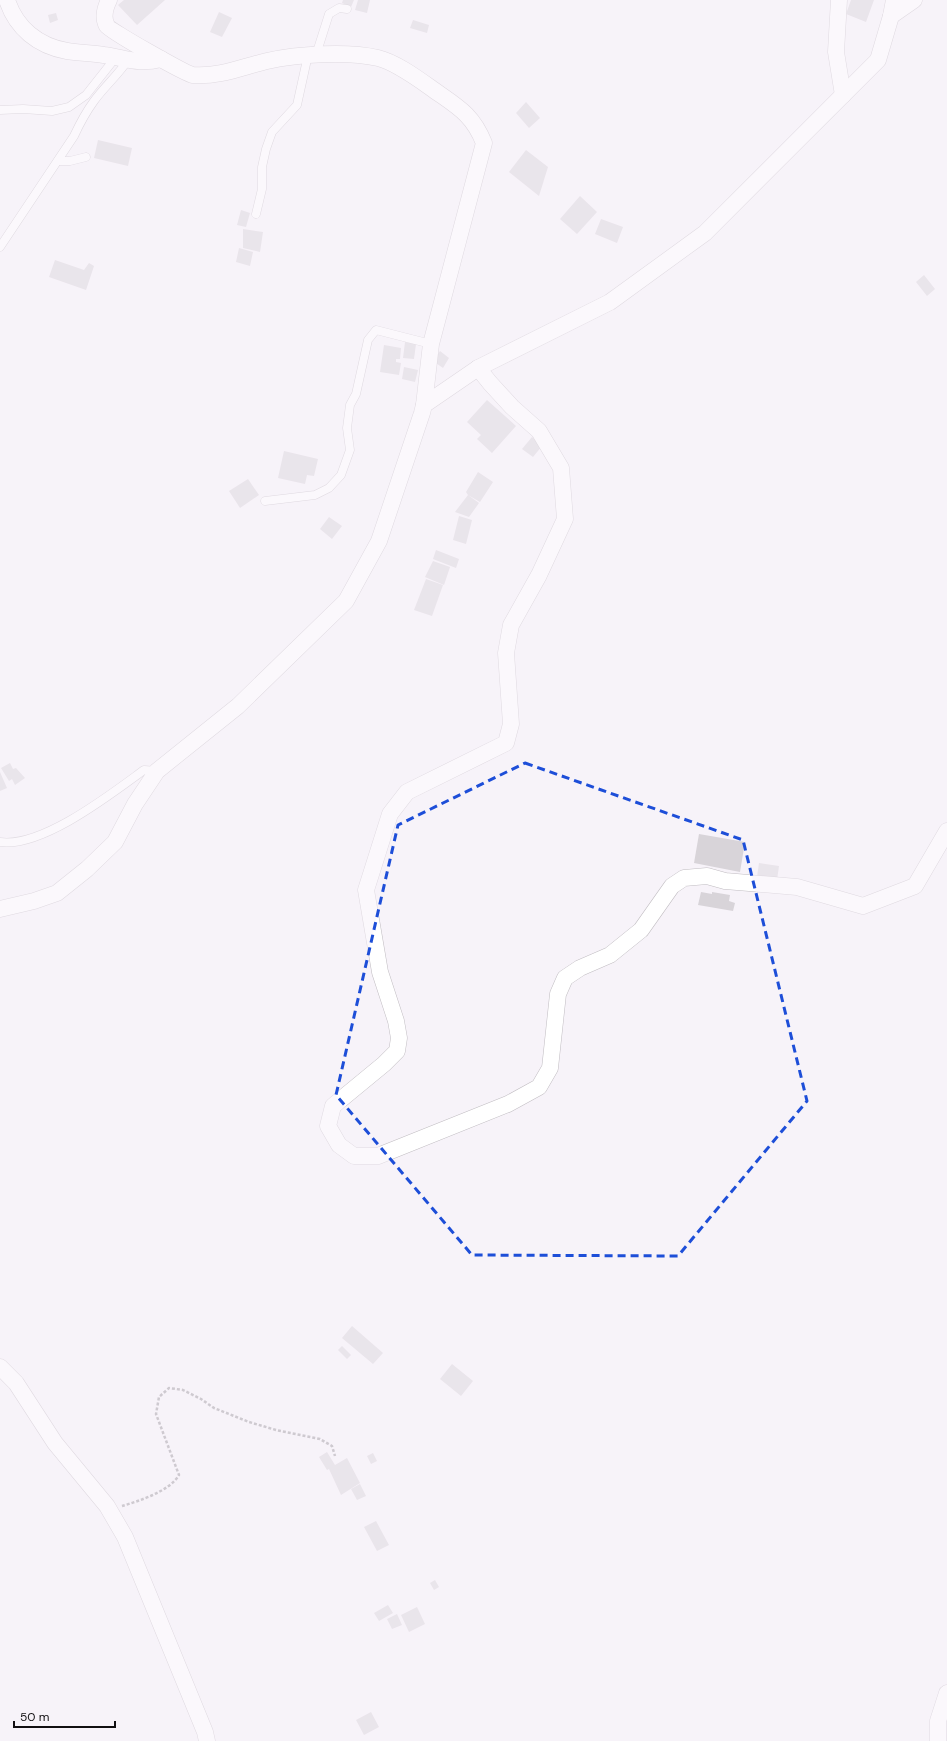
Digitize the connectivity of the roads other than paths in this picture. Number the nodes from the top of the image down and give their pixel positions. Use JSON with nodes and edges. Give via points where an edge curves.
{"nodes":[{"id":1,"x":7,"y":0,"type":"edge"},
{"id":2,"x":109,"y":0,"type":"edge"},
{"id":3,"x":839,"y":0,"type":"edge"},
{"id":4,"x":894,"y":0,"type":"edge"},
{"id":5,"x":914,"y":0,"type":"edge"},
{"id":6,"x":347,"y":9,"type":"dead end"},
{"id":7,"x":891,"y":16,"type":"junction"},
{"id":8,"x":312,"y":55,"type":"junction"},
{"id":9,"x":122,"y":58,"type":"junction"},
{"id":10,"x":161,"y":59,"type":"junction"},
{"id":11,"x":844,"y":95,"type":"junction"},
{"id":12,"x":0,"y":110,"type":"edge"},
{"id":13,"x":86,"y":157,"type":"dead end"},
{"id":14,"x":58,"y":161,"type":"junction"},
{"id":15,"x":256,"y":214,"type":"dead end"},
{"id":16,"x":0,"y":247,"type":"edge"},
{"id":17,"x":431,"y":344,"type":"junction"},
{"id":18,"x":478,"y":368,"type":"junction"},
{"id":19,"x":424,"y":405,"type":"junction"},
{"id":20,"x":264,"y":501,"type":"dead end"},
{"id":21,"x":157,"y":771,"type":"junction"},
{"id":22,"x":947,"y":831,"type":"edge"},
{"id":23,"x":0,"y":842,"type":"edge"},
{"id":24,"x":0,"y":909,"type":"edge"},
{"id":25,"x":0,"y":1367,"type":"edge"},
{"id":26,"x":947,"y":1693,"type":"edge"},
{"id":27,"x":207,"y":1741,"type":"edge"},
{"id":28,"x":938,"y":1741,"type":"edge"}],
"edges":[{"from":1,"to":9,"type":"street","via":[[24,31],[44,44],[66,51]]},
{"from":2,"to":10,"type":"street","via":[[104,15],[107,27]]},
{"from":3,"to":11,"type":"street","via":[[836,52]]},
{"from":4,"to":7,"type":"street"},
{"from":5,"to":7,"type":"street"},
{"from":6,"to":8,"type":"lane","via":[[339,8],[329,14]]},
{"from":7,"to":11,"type":"street","via":[[878,60]]},
{"from":8,"to":10,"type":"street","via":[[268,60],[224,73],[192,75]]},
{"from":8,"to":15,"type":"lane","via":[[297,106],[272,132],[262,167],[262,189]]},
{"from":8,"to":17,"type":"street","via":[[344,53],[380,58],[410,74],[465,112],[484,143]]},
{"from":9,"to":10,"type":"street","via":[[148,63]]},
{"from":9,"to":12,"type":"lane","via":[[86,95],[69,107],[52,111]]},
{"from":9,"to":14,"type":"lane","via":[[121,71],[95,100]]},
{"from":11,"to":18,"type":"street","via":[[705,233],[610,302]]},
{"from":13,"to":14,"type":"lane"},
{"from":14,"to":16,"type":"lane"},
{"from":17,"to":19,"type":"street"},
{"from":17,"to":20,"type":"lane","via":[[376,330],[368,340],[356,394],[350,405],[347,428],[350,450],[341,475],[329,488],[316,495]]},
{"from":18,"to":19,"type":"street"},
{"from":18,"to":22,"type":"street","via":[[490,384],[543,437],[560,468],[565,519],[539,575],[511,625],[506,653],[511,724],[506,743],[407,792],[390,814],[366,890],[380,972],[396,1021],[399,1038],[397,1051],[333,1106],[328,1126],[339,1145],[354,1156],[378,1156],[508,1104],[539,1087],[550,1068],[558,994],[565,978],[580,968],[610,955],[641,930],[672,886],[684,878],[707,876],[725,881],[797,887],[863,906],[915,886]]},
{"from":19,"to":21,"type":"street","via":[[378,541],[346,601],[238,706]]},
{"from":21,"to":23,"type":"lane","via":[[144,770],[103,801],[42,834],[10,844]]},
{"from":21,"to":24,"type":"street","via":[[135,804],[115,842],[87,869],[57,893]]},
{"from":25,"to":27,"type":"street","via":[[16,1383],[55,1443],[113,1514],[125,1537]]},
{"from":26,"to":28,"type":"street","via":[[938,1721]]}]}
